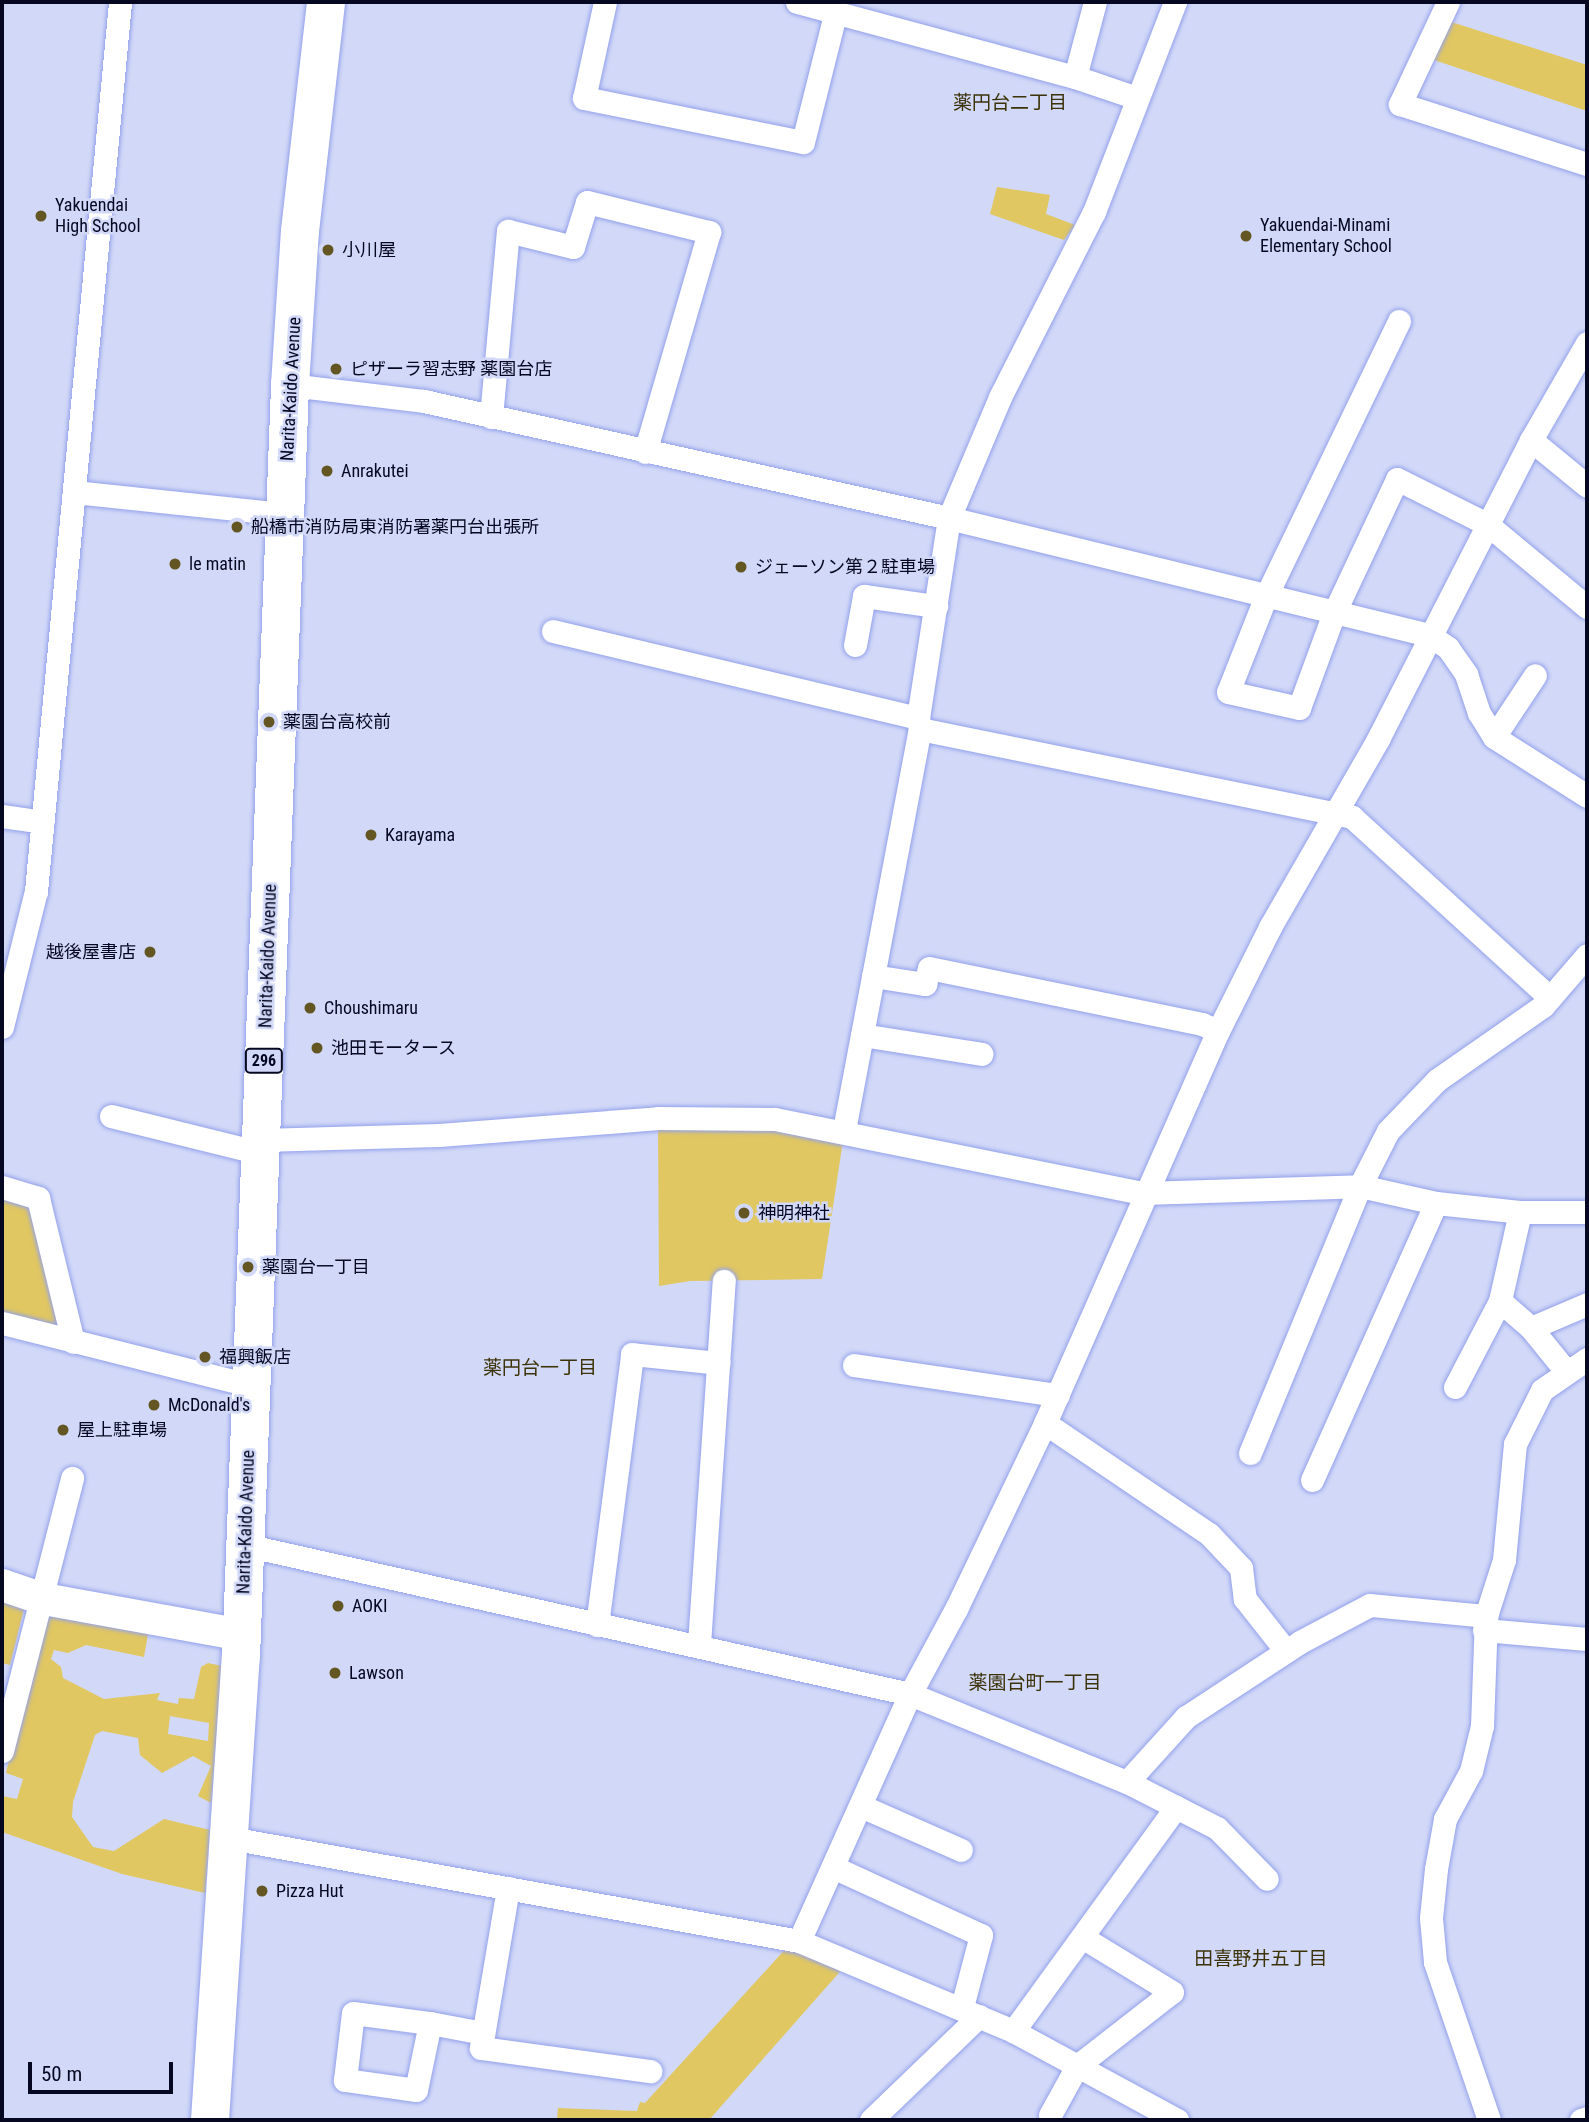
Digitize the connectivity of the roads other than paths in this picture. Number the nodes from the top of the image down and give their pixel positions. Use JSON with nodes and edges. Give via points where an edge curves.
{"nodes":[{"id":1,"x":120,"y":2,"type":"edge"},
{"id":2,"x":326,"y":2,"type":"edge"},
{"id":3,"x":605,"y":2,"type":"edge"},
{"id":4,"x":797,"y":2,"type":"edge"},
{"id":5,"x":1095,"y":2,"type":"edge"},
{"id":6,"x":1175,"y":2,"type":"edge"},
{"id":7,"x":1448,"y":2,"type":"edge"},
{"id":8,"x":836,"y":11,"type":"junction"},
{"id":9,"x":1075,"y":77,"type":"junction"},
{"id":10,"x":1137,"y":98,"type":"junction"},
{"id":11,"x":1587,"y":164,"type":"edge"},
{"id":12,"x":1399,"y":321,"type":"dead end"},
{"id":13,"x":1584,"y":356,"type":"edge"},
{"id":14,"x":290,"y":385,"type":"junction"},
{"id":15,"x":491,"y":417,"type":"junction"},
{"id":16,"x":1531,"y":440,"type":"junction"},
{"id":17,"x":645,"y":452,"type":"junction"},
{"id":18,"x":1587,"y":486,"type":"edge"},
{"id":19,"x":74,"y":492,"type":"junction"},
{"id":20,"x":285,"y":514,"type":"junction"},
{"id":21,"x":949,"y":518,"type":"junction"},
{"id":22,"x":1487,"y":524,"type":"junction"},
{"id":23,"x":1266,"y":596,"type":"junction"},
{"id":24,"x":936,"y":606,"type":"junction"},
{"id":25,"x":1587,"y":607,"type":"edge"},
{"id":26,"x":1334,"y":614,"type":"junction"},
{"id":27,"x":553,"y":631,"type":"dead end"},
{"id":28,"x":1429,"y":635,"type":"junction"},
{"id":29,"x":855,"y":645,"type":"dead end"},
{"id":30,"x":1535,"y":675,"type":"dead end"},
{"id":31,"x":919,"y":723,"type":"junction"},
{"id":32,"x":1494,"y":737,"type":"junction"},
{"id":33,"x":1587,"y":796,"type":"edge"},
{"id":34,"x":1335,"y":813,"type":"junction"},
{"id":35,"x":2,"y":816,"type":"edge"},
{"id":36,"x":43,"y":822,"type":"junction"},
{"id":37,"x":1587,"y":956,"type":"edge"},
{"id":38,"x":873,"y":975,"type":"junction"},
{"id":39,"x":1550,"y":998,"type":"junction"},
{"id":40,"x":2,"y":1027,"type":"edge"},
{"id":41,"x":1218,"y":1031,"type":"junction"},
{"id":42,"x":862,"y":1035,"type":"junction"},
{"id":43,"x":982,"y":1054,"type":"dead end"},
{"id":44,"x":111,"y":1116,"type":"dead end"},
{"id":45,"x":844,"y":1130,"type":"junction"},
{"id":46,"x":261,"y":1147,"type":"junction"},
{"id":47,"x":1360,"y":1186,"type":"junction"},
{"id":48,"x":2,"y":1187,"type":"edge"},
{"id":49,"x":1143,"y":1193,"type":"junction"},
{"id":50,"x":1436,"y":1203,"type":"junction"},
{"id":51,"x":1520,"y":1212,"type":"junction"},
{"id":52,"x":1587,"y":1212,"type":"edge"},
{"id":53,"x":724,"y":1281,"type":"dead end"},
{"id":54,"x":1500,"y":1301,"type":"junction"},
{"id":55,"x":1587,"y":1304,"type":"edge"},
{"id":56,"x":2,"y":1323,"type":"edge"},
{"id":57,"x":1531,"y":1328,"type":"junction"},
{"id":58,"x":74,"y":1342,"type":"junction"},
{"id":59,"x":1587,"y":1359,"type":"edge"},
{"id":60,"x":719,"y":1363,"type":"junction"},
{"id":61,"x":854,"y":1365,"type":"dead end"},
{"id":62,"x":1566,"y":1371,"type":"junction"},
{"id":63,"x":252,"y":1386,"type":"junction"},
{"id":64,"x":1455,"y":1387,"type":"dead end"},
{"id":65,"x":1058,"y":1395,"type":"junction"},
{"id":66,"x":1045,"y":1423,"type":"junction"},
{"id":67,"x":1250,"y":1453,"type":"dead end"},
{"id":68,"x":72,"y":1478,"type":"dead end"},
{"id":69,"x":1312,"y":1480,"type":"dead end"},
{"id":70,"x":245,"y":1545,"type":"junction"},
{"id":71,"x":2,"y":1585,"type":"edge"},
{"id":72,"x":38,"y":1598,"type":"junction"},
{"id":73,"x":1485,"y":1623,"type":"junction"},
{"id":74,"x":597,"y":1625,"type":"junction"},
{"id":75,"x":242,"y":1635,"type":"junction"},
{"id":76,"x":1587,"y":1639,"type":"edge"},
{"id":77,"x":699,"y":1644,"type":"junction"},
{"id":78,"x":1286,"y":1651,"type":"junction"},
{"id":79,"x":910,"y":1694,"type":"junction"},
{"id":80,"x":2,"y":1751,"type":"edge"},
{"id":81,"x":1127,"y":1782,"type":"junction"},
{"id":82,"x":861,"y":1806,"type":"junction"},
{"id":83,"x":1176,"y":1807,"type":"junction"},
{"id":84,"x":230,"y":1838,"type":"junction"},
{"id":85,"x":961,"y":1850,"type":"dead end"},
{"id":86,"x":833,"y":1867,"type":"junction"},
{"id":87,"x":1267,"y":1879,"type":"dead end"},
{"id":88,"x":508,"y":1888,"type":"junction"},
{"id":89,"x":1082,"y":1937,"type":"junction"},
{"id":90,"x":799,"y":1941,"type":"junction"},
{"id":91,"x":970,"y":2012,"type":"junction"},
{"id":92,"x":430,"y":2023,"type":"dead end"},
{"id":93,"x":483,"y":2032,"type":"junction"},
{"id":94,"x":1013,"y":2032,"type":"junction"},
{"id":95,"x":1077,"y":2066,"type":"junction"},
{"id":96,"x":650,"y":2071,"type":"dead end"},
{"id":97,"x":1050,"y":2115,"type":"dead end"},
{"id":98,"x":1587,"y":2118,"type":"edge"},
{"id":99,"x":210,"y":2120,"type":"edge"},
{"id":100,"x":871,"y":2120,"type":"edge"},
{"id":101,"x":1177,"y":2120,"type":"edge"},
{"id":102,"x":1489,"y":2120,"type":"edge"},
{"id":103,"x":1581,"y":2120,"type":"edge"}],
"edges":[{"from":1,"to":19,"type":"street"},
{"from":2,"to":14,"type":"highway","name":"Narita-Kaido Avenue","number":"296","via":[[299,231]]},
{"from":3,"to":8,"type":"street","via":[[584,97],[803,142]]},
{"from":4,"to":8,"type":"street"},
{"from":5,"to":9,"type":"street"},
{"from":6,"to":10,"type":"street"},
{"from":7,"to":11,"type":"street","via":[[1400,104]]},
{"from":8,"to":9,"type":"street"},
{"from":9,"to":10,"type":"street"},
{"from":10,"to":21,"type":"street","via":[[1094,212],[1000,397]]},
{"from":12,"to":23,"type":"street"},
{"from":13,"to":16,"type":"street"},
{"from":14,"to":15,"type":"street","via":[[424,401]]},
{"from":14,"to":20,"type":"highway","name":"Narita-Kaido Avenue","number":"296"},
{"from":15,"to":17,"type":"street"},
{"from":15,"to":17,"type":"street","via":[[508,231],[573,247],[587,202],[709,232]]},
{"from":16,"to":18,"type":"street"},
{"from":16,"to":22,"type":"street"},
{"from":17,"to":21,"type":"street"},
{"from":19,"to":20,"type":"street"},
{"from":19,"to":36,"type":"street"},
{"from":20,"to":46,"type":"highway","name":"Narita-Kaido Avenue","number":"296"},
{"from":21,"to":23,"type":"street"},
{"from":21,"to":24,"type":"street"},
{"from":22,"to":25,"type":"street"},
{"from":22,"to":26,"type":"street","via":[[1397,479]]},
{"from":22,"to":28,"type":"street"},
{"from":23,"to":26,"type":"street"},
{"from":23,"to":26,"type":"street","via":[[1228,692],[1299,708]]},
{"from":24,"to":29,"type":"street","via":[[864,596]]},
{"from":24,"to":31,"type":"street"},
{"from":26,"to":28,"type":"street"},
{"from":27,"to":31,"type":"street"},
{"from":28,"to":32,"type":"street","via":[[1448,648],[1466,674],[1479,713]]},
{"from":28,"to":34,"type":"street"},
{"from":30,"to":32,"type":"street"},
{"from":31,"to":34,"type":"street"},
{"from":31,"to":38,"type":"street"},
{"from":32,"to":33,"type":"street"},
{"from":34,"to":39,"type":"street","via":[[1352,817]]},
{"from":34,"to":41,"type":"street"},
{"from":35,"to":36,"type":"street"},
{"from":36,"to":40,"type":"street","via":[[36,891]]},
{"from":37,"to":39,"type":"street"},
{"from":38,"to":41,"type":"street","via":[[925,984],[929,968]]},
{"from":38,"to":42,"type":"street"},
{"from":39,"to":47,"type":"street","via":[[1417,1098],[1388,1131]]},
{"from":41,"to":49,"type":"street"},
{"from":42,"to":43,"type":"street"},
{"from":42,"to":45,"type":"street"},
{"from":44,"to":46,"type":"street"},
{"from":45,"to":46,"type":"street","via":[[775,1119],[657,1118]]},
{"from":45,"to":49,"type":"street"},
{"from":46,"to":63,"type":"highway","name":"Narita-Kaido Avenue","number":"296"},
{"from":47,"to":49,"type":"street"},
{"from":47,"to":50,"type":"street"},
{"from":47,"to":67,"type":"street"},
{"from":48,"to":58,"type":"street","via":[[38,1198]]},
{"from":49,"to":65,"type":"street"},
{"from":50,"to":51,"type":"street"},
{"from":50,"to":69,"type":"street"},
{"from":51,"to":52,"type":"street"},
{"from":51,"to":54,"type":"street"},
{"from":53,"to":60,"type":"street"},
{"from":54,"to":57,"type":"street"},
{"from":54,"to":64,"type":"street"},
{"from":55,"to":57,"type":"street"},
{"from":56,"to":58,"type":"street"},
{"from":57,"to":62,"type":"street"},
{"from":58,"to":63,"type":"street"},
{"from":59,"to":62,"type":"street"},
{"from":60,"to":74,"type":"street","via":[[632,1354]]},
{"from":60,"to":77,"type":"street"},
{"from":61,"to":65,"type":"street"},
{"from":62,"to":73,"type":"street","via":[[1542,1390],[1515,1444],[1504,1560]]},
{"from":63,"to":70,"type":"highway","name":"Narita-Kaido Avenue","number":"296"},
{"from":65,"to":66,"type":"street"},
{"from":66,"to":78,"type":"street","via":[[1209,1534],[1241,1567],[1245,1599]]},
{"from":66,"to":79,"type":"street"},
{"from":68,"to":72,"type":"street"},
{"from":70,"to":74,"type":"street"},
{"from":70,"to":75,"type":"highway","name":"Narita-Kaido Avenue","number":"296"},
{"from":71,"to":72,"type":"street"},
{"from":72,"to":75,"type":"street"},
{"from":72,"to":80,"type":"street"},
{"from":73,"to":76,"type":"street"},
{"from":73,"to":78,"type":"street","via":[[1370,1605]]},
{"from":73,"to":102,"type":"street","via":[[1487,1677],[1482,1726],[1471,1771],[1445,1819],[1431,1918],[1435,1962]]},
{"from":74,"to":77,"type":"street"},
{"from":75,"to":84,"type":"highway","name":"Narita-Kaido Avenue","number":"296"},
{"from":77,"to":79,"type":"street"},
{"from":78,"to":81,"type":"street","via":[[1186,1717]]},
{"from":79,"to":81,"type":"street"},
{"from":79,"to":82,"type":"street"},
{"from":81,"to":83,"type":"street"},
{"from":82,"to":85,"type":"street"},
{"from":82,"to":86,"type":"street"},
{"from":83,"to":87,"type":"street","via":[[1217,1828]]},
{"from":83,"to":89,"type":"street"},
{"from":84,"to":88,"type":"street"},
{"from":84,"to":99,"type":"highway","name":"Narita-Kaido Avenue","number":"296"},
{"from":86,"to":90,"type":"street"},
{"from":86,"to":91,"type":"street","via":[[981,1935]]},
{"from":88,"to":90,"type":"street"},
{"from":88,"to":93,"type":"street"},
{"from":89,"to":94,"type":"street"},
{"from":89,"to":95,"type":"street","via":[[1172,1992]]},
{"from":90,"to":91,"type":"street"},
{"from":91,"to":94,"type":"street"},
{"from":91,"to":100,"type":"street"},
{"from":92,"to":93,"type":"street"},
{"from":93,"to":96,"type":"street","via":[[481,2048]]},
{"from":94,"to":95,"type":"street"},
{"from":95,"to":97,"type":"street"},
{"from":95,"to":101,"type":"street"},
{"from":98,"to":103,"type":"street"}]}
